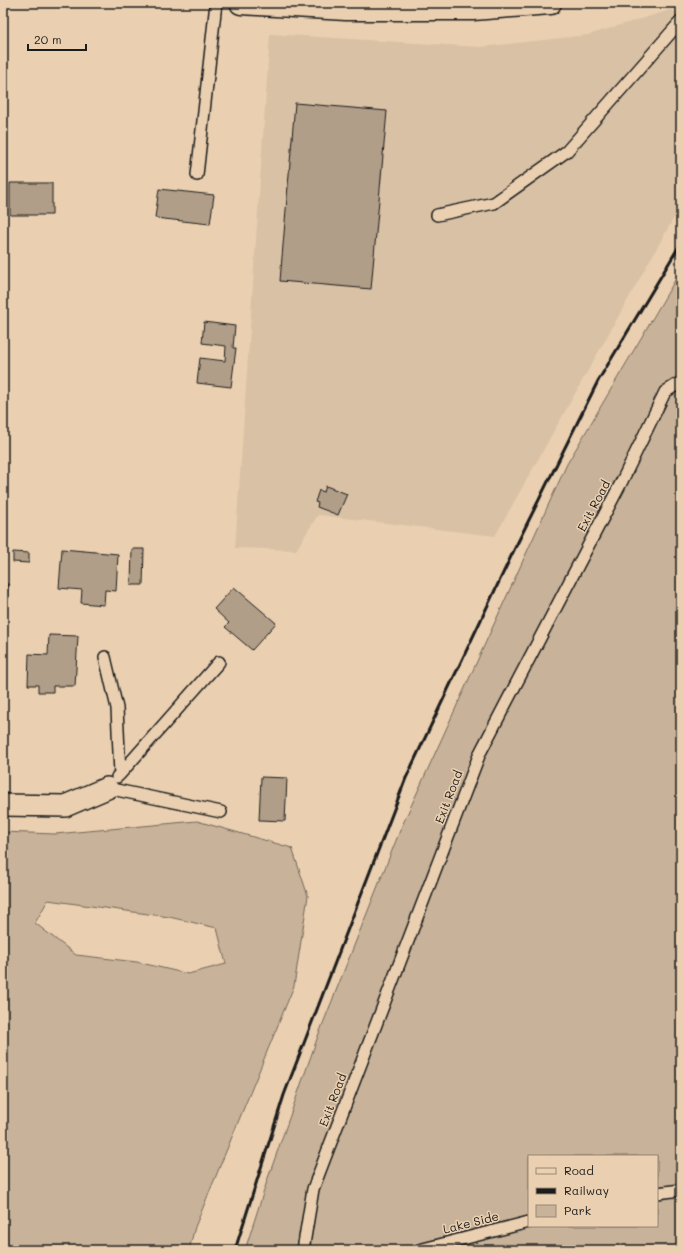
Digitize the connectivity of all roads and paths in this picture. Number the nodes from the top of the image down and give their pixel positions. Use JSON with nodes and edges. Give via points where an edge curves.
{"nodes":[{"id":1,"x":216,"y":3,"type":"edge"},
{"id":2,"x":240,"y":3,"type":"edge"},
{"id":3,"x":550,"y":3,"type":"edge"},
{"id":4,"x":681,"y":21,"type":"edge"},
{"id":5,"x":197,"y":175,"type":"dead end"},
{"id":6,"x":437,"y":216,"type":"dead end"},
{"id":7,"x":681,"y":382,"type":"edge"},
{"id":8,"x":105,"y":657,"type":"dead end"},
{"id":9,"x":219,"y":662,"type":"dead end"},
{"id":10,"x":114,"y":781,"type":"junction"},
{"id":11,"x":3,"y":804,"type":"edge"},
{"id":12,"x":221,"y":812,"type":"dead end"},
{"id":13,"x":681,"y":1190,"type":"edge"},
{"id":14,"x":658,"y":1193,"type":"edge"},
{"id":15,"x":528,"y":1222,"type":"edge"},
{"id":16,"x":303,"y":1250,"type":"edge"},
{"id":17,"x":419,"y":1250,"type":"edge"}],
"edges":[{"from":1,"to":5,"type":"lane"},
{"from":2,"to":3,"type":"street","via":[[354,9],[473,9]]},
{"from":4,"to":6,"type":"lane","via":[[567,151],[494,203]]},
{"from":7,"to":16,"type":"lane","name":"Exit Road","via":[[665,392],[621,483],[480,753],[313,1189]]},
{"from":8,"to":10,"type":"lane","via":[[117,708]]},
{"from":9,"to":10,"type":"lane"},
{"from":10,"to":11,"type":"street","via":[[64,806]]},
{"from":10,"to":12,"type":"lane"},
{"from":13,"to":14,"type":"lane"},
{"from":15,"to":17,"type":"lane","name":"Lake Side"}]}
